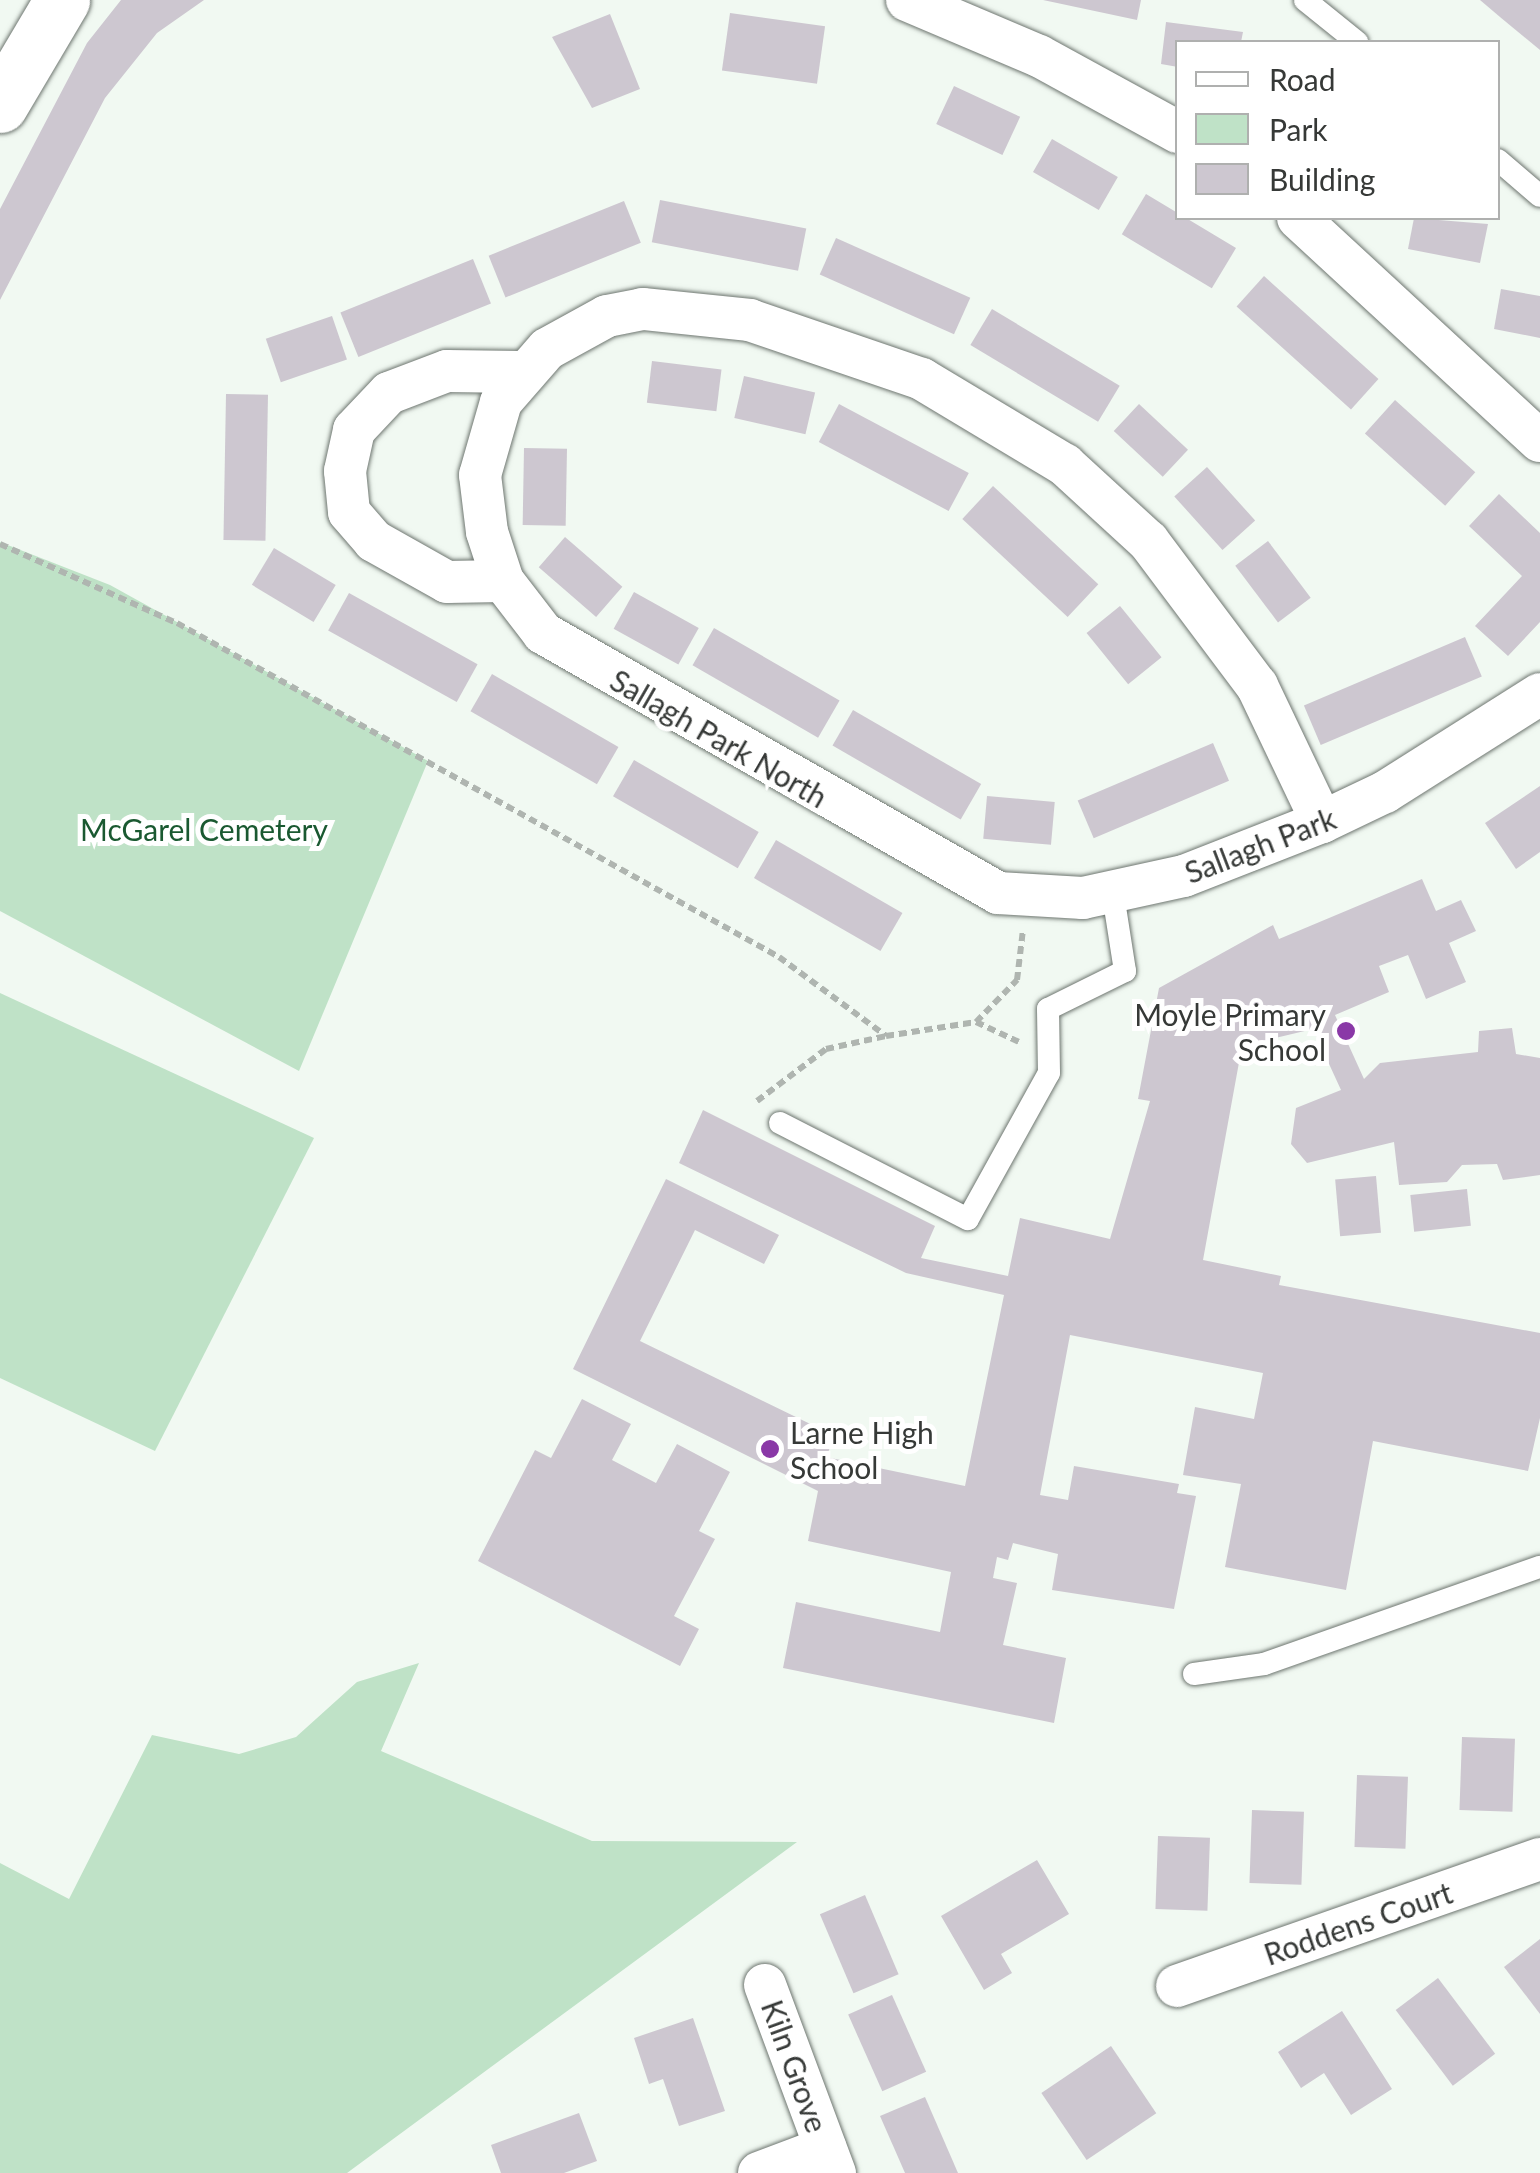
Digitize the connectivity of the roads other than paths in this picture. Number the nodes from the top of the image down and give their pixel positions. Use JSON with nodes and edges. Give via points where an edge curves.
{"nodes":[{"id":1,"x":62,"y":0,"type":"edge"},
{"id":2,"x":906,"y":0,"type":"edge"},
{"id":3,"x":1305,"y":0,"type":"edge"},
{"id":4,"x":1355,"y":40,"type":"edge"},
{"id":5,"x":0,"y":105,"type":"edge"},
{"id":6,"x":1175,"y":130,"type":"edge"},
{"id":7,"x":1500,"y":162,"type":"edge"},
{"id":8,"x":1540,"y":196,"type":"edge"},
{"id":9,"x":1300,"y":220,"type":"edge"},
{"id":10,"x":520,"y":372,"type":"junction"},
{"id":11,"x":1540,"y":441,"type":"edge"},
{"id":12,"x":504,"y":581,"type":"junction"},
{"id":13,"x":1540,"y":694,"type":"edge"},
{"id":14,"x":1322,"y":822,"type":"junction"},
{"id":15,"x":953,"y":874,"type":"joint"},
{"id":16,"x":1113,"y":894,"type":"junction"},
{"id":17,"x":780,"y":1123,"type":"road end"},
{"id":18,"x":1540,"y":1567,"type":"edge"},
{"id":19,"x":1194,"y":1674,"type":"dead end"},
{"id":20,"x":1540,"y":1860,"type":"edge"},
{"id":21,"x":764,"y":1985,"type":"dead end"},
{"id":22,"x":1177,"y":1986,"type":"dead end"},
{"id":23,"x":830,"y":2160,"type":"edge"},
{"id":24,"x":759,"y":2173,"type":"edge"}],
"edges":[{"from":1,"to":5,"type":"street"},
{"from":2,"to":6,"type":"street","via":[[1040,56]]},
{"from":3,"to":4,"type":"lane"},
{"from":7,"to":8,"type":"lane"},
{"from":9,"to":11,"type":"street"},
{"from":10,"to":12,"type":"street","via":[[492,424],[480,475]]},
{"from":10,"to":12,"type":"street","via":[[447,371],[388,393],[354,430],[345,471],[349,512],[374,541],[440,580]]},
{"from":10,"to":14,"type":"street","via":[[607,316],[695,312],[861,351],[977,407],[1108,502],[1191,591],[1258,686]]},
{"from":12,"to":15,"type":"street","name":"Sallagh Park North","via":[[556,642]]},
{"from":13,"to":14,"type":"street","name":"Sallagh Park"},
{"from":14,"to":16,"type":"street","name":"Sallagh Park"},
{"from":15,"to":16,"type":"street","name":"Sallagh Park","via":[[1024,898]]},
{"from":16,"to":17,"type":"lane","via":[[1125,971],[1054,1002],[1042,1024],[1049,1073],[1032,1114],[968,1219]]},
{"from":18,"to":19,"type":"lane","via":[[1264,1664]]},
{"from":20,"to":22,"type":"street","name":"Roddens Court"},
{"from":21,"to":23,"type":"street","name":"Kiln Grove"},
{"from":23,"to":24,"type":"street","name":"Kiln Grove"}]}
